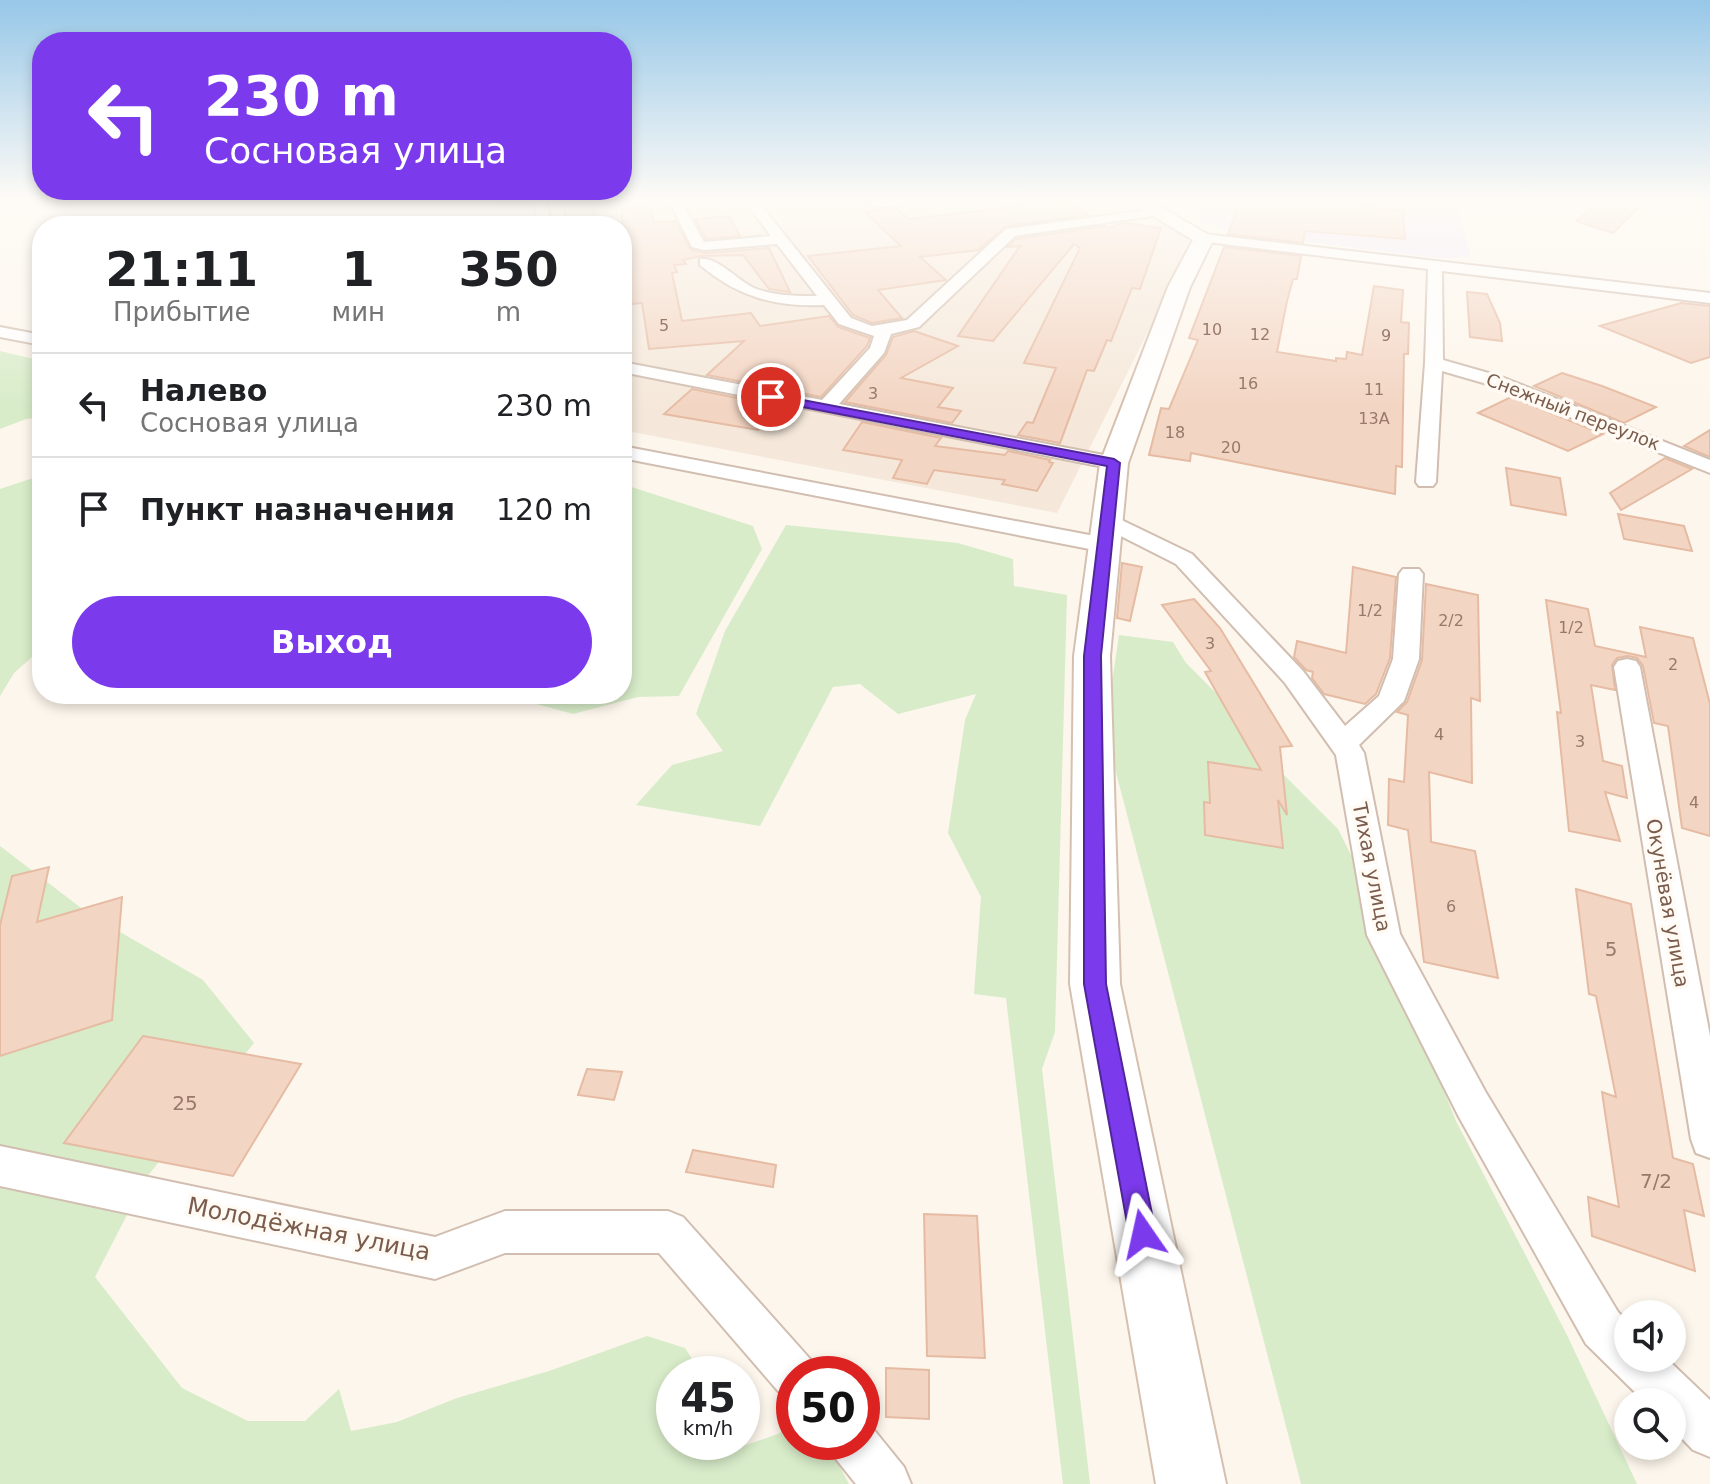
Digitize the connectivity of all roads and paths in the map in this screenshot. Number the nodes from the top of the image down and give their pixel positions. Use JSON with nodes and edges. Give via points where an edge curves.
{"nodes":[{"id":1,"x":712,"y":268,"type":"edge"},
{"id":2,"x":804,"y":268,"type":"edge"},
{"id":3,"x":972,"y":268,"type":"edge"},
{"id":4,"x":1189,"y":268,"type":"edge"},
{"id":5,"x":1435,"y":268,"type":"edge"},
{"id":6,"x":1446,"y":268,"type":"edge"},
{"id":7,"x":1710,"y":298,"type":"edge"},
{"id":8,"x":827,"y":300,"type":"junction"},
{"id":9,"x":884,"y":331,"type":"junction"},
{"id":10,"x":0,"y":332,"type":"edge"},
{"id":11,"x":32,"y":338,"type":"edge"},
{"id":12,"x":1434,"y":363,"type":"junction"},
{"id":13,"x":632,"y":369,"type":"edge"},
{"id":14,"x":826,"y":407,"type":"junction"},
{"id":15,"x":632,"y":454,"type":"edge"},
{"id":16,"x":1114,"y":463,"type":"junction"},
{"id":17,"x":1710,"y":467,"type":"edge"},
{"id":18,"x":1426,"y":482,"type":"dead end"},
{"id":19,"x":1106,"y":532,"type":"junction"},
{"id":20,"x":1411,"y":574,"type":"dead end"},
{"id":21,"x":1627,"y":667,"type":"dead end"},
{"id":22,"x":1343,"y":743,"type":"junction"},
{"id":23,"x":1710,"y":1139,"type":"edge"},
{"id":24,"x":0,"y":1166,"type":"edge"},
{"id":25,"x":1614,"y":1340,"type":"edge"},
{"id":26,"x":777,"y":1356,"type":"edge"},
{"id":27,"x":1647,"y":1372,"type":"edge"},
{"id":28,"x":1710,"y":1433,"type":"edge"},
{"id":29,"x":868,"y":1460,"type":"edge"},
{"id":30,"x":887,"y":1484,"type":"edge"},
{"id":31,"x":1191,"y":1484,"type":"edge"}],
"edges":[{"from":1,"to":8,"type":"street","via":[[748,293],[774,300]]},
{"from":2,"to":8,"type":"street"},
{"from":3,"to":9,"type":"street","via":[[913,324]]},
{"from":4,"to":16,"type":"main road"},
{"from":5,"to":12,"type":"street"},
{"from":6,"to":7,"type":"street"},
{"from":8,"to":9,"type":"street","via":[[845,321]]},
{"from":9,"to":14,"type":"street","via":[[878,349]]},
{"from":10,"to":11,"type":"street"},
{"from":12,"to":17,"type":"street","name":"Снежный переулок","via":[[1493,380]]},
{"from":12,"to":18,"type":"street"},
{"from":13,"to":14,"type":"street"},
{"from":14,"to":16,"type":"street"},
{"from":15,"to":19,"type":"street","name":"Тихая улица"},
{"from":16,"to":19,"type":"main road"},
{"from":19,"to":22,"type":"street","name":"Тихая улица","via":[[1184,559],[1294,677]]},
{"from":19,"to":31,"type":"main road","via":[[1092,656],[1095,984]]},
{"from":20,"to":22,"type":"street","via":[[1406,659],[1391,701]]},
{"from":21,"to":23,"type":"street","name":"Окунёвая улица"},
{"from":22,"to":25,"type":"street","name":"Тихая улица","via":[[1350,753],[1384,935],[1472,1104],[1602,1328]]},
{"from":24,"to":26,"type":"street","name":"Молодёжная улица","via":[[435,1258],[505,1232],[668,1232]]},
{"from":27,"to":28,"type":"street"},
{"from":29,"to":30,"type":"street"}]}
